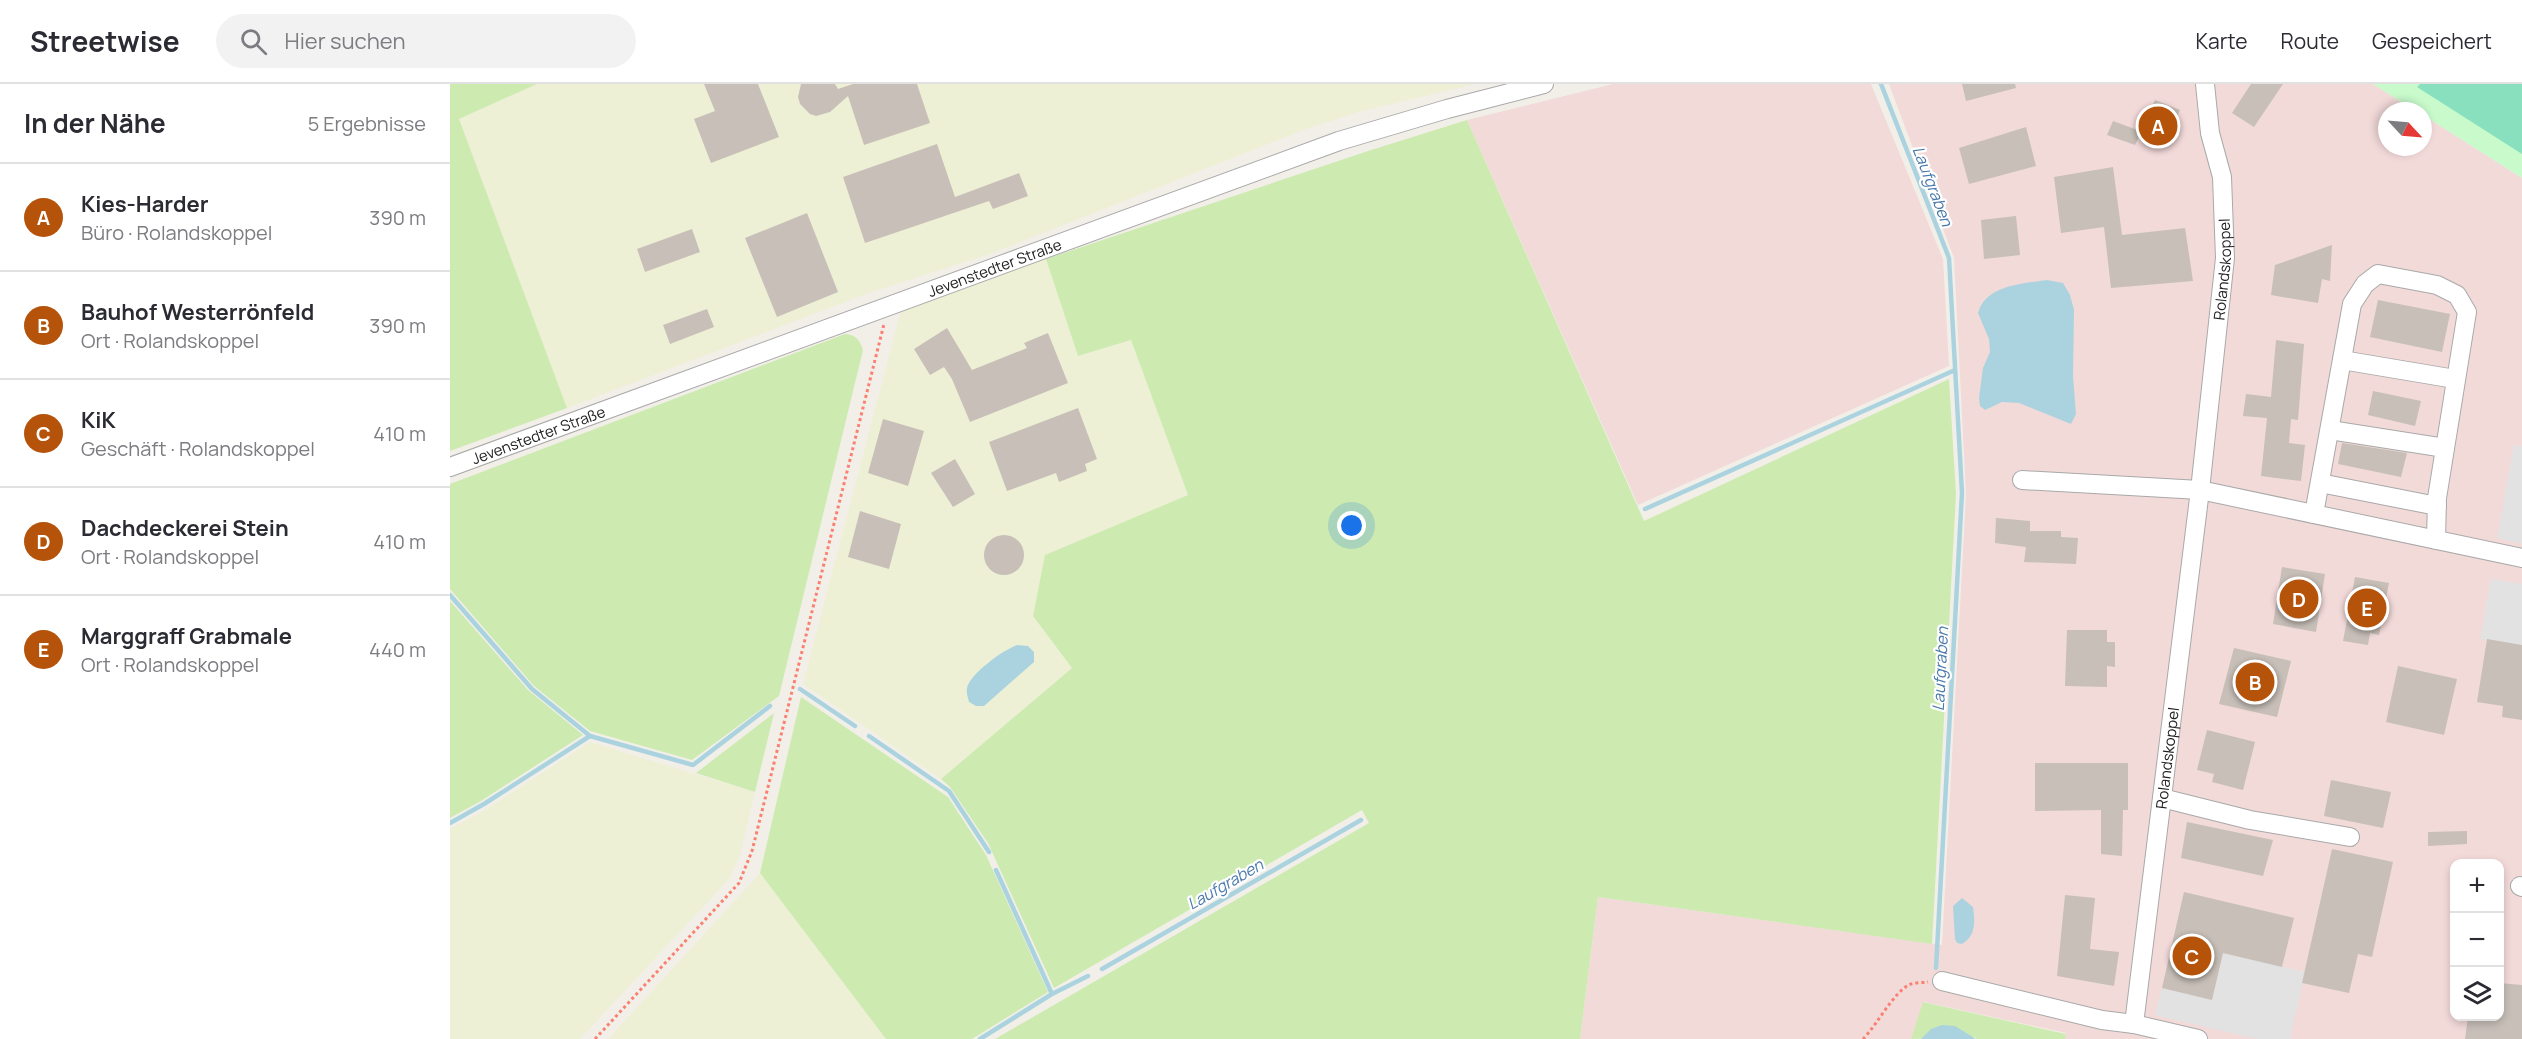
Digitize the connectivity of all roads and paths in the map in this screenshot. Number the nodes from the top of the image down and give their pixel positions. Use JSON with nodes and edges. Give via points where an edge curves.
{"nodes":[{"id":1,"x":1544,"y":84,"type":"edge"},
{"id":2,"x":2205,"y":84,"type":"edge"},
{"id":3,"x":889,"y":305,"type":"junction"},
{"id":4,"x":2342,"y":360,"type":"junction"},
{"id":5,"x":2455,"y":379,"type":"junction"},
{"id":6,"x":2330,"y":430,"type":"junction"},
{"id":7,"x":2445,"y":448,"type":"junction"},
{"id":8,"x":450,"y":467,"type":"edge"},
{"id":9,"x":2022,"y":480,"type":"dead end"},
{"id":10,"x":2320,"y":483,"type":"junction"},
{"id":11,"x":2200,"y":490,"type":"junction"},
{"id":12,"x":2437,"y":506,"type":"junction"},
{"id":13,"x":2314,"y":514,"type":"junction"},
{"id":14,"x":2436,"y":540,"type":"junction"},
{"id":15,"x":2522,"y":558,"type":"edge"},
{"id":16,"x":2162,"y":798,"type":"junction"},
{"id":17,"x":2350,"y":837,"type":"dead end"},
{"id":18,"x":1942,"y":981,"type":"joint"},
{"id":19,"x":2134,"y":1024,"type":"junction"},
{"id":20,"x":595,"y":1039,"type":"edge"},
{"id":21,"x":1863,"y":1039,"type":"edge"},
{"id":22,"x":2198,"y":1039,"type":"edge"}],
"edges":[{"from":1,"to":3,"type":"street","name":"Jevenstedter Straße","via":[[1339,141]]},
{"from":2,"to":11,"type":"street","name":"Rolandskoppel","via":[[2210,133],[2222,177],[2225,258]]},
{"from":3,"to":8,"type":"street","name":"Jevenstedter Straße"},
{"from":3,"to":20,"type":"path","via":[[745,871],[739,883]]},
{"from":4,"to":5,"type":"street"},
{"from":4,"to":5,"type":"street","via":[[2352,304],[2365,284],[2378,274],[2437,285],[2457,296],[2467,312]]},
{"from":4,"to":6,"type":"street"},
{"from":5,"to":7,"type":"street"},
{"from":6,"to":7,"type":"street"},
{"from":6,"to":10,"type":"street"},
{"from":7,"to":12,"type":"street"},
{"from":9,"to":11,"type":"street"},
{"from":10,"to":12,"type":"street"},
{"from":10,"to":13,"type":"street"},
{"from":11,"to":13,"type":"street"},
{"from":11,"to":16,"type":"street","name":"Rolandskoppel"},
{"from":12,"to":14,"type":"street"},
{"from":13,"to":14,"type":"street"},
{"from":14,"to":15,"type":"street"},
{"from":16,"to":17,"type":"street","via":[[2250,820]]},
{"from":16,"to":19,"type":"street","name":"Rolandskoppel"},
{"from":18,"to":19,"type":"street","via":[[2102,1020]]},
{"from":18,"to":21,"type":"path","via":[[1906,987]]},
{"from":19,"to":22,"type":"street"}]}
